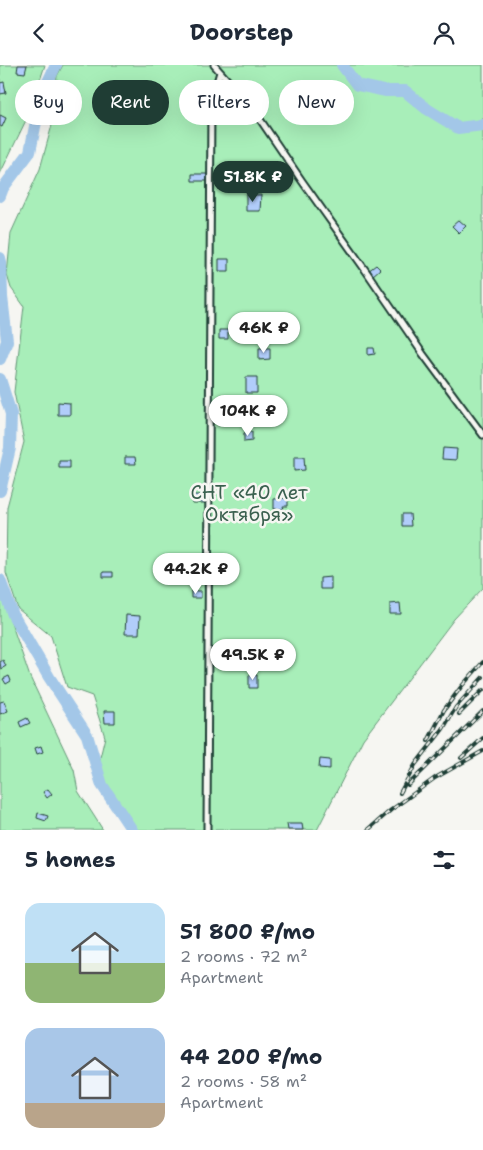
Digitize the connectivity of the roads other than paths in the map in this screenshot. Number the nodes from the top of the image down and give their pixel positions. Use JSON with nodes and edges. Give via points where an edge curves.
{"nodes":[{"id":1,"x":214,"y":65,"type":"edge"},
{"id":2,"x":220,"y":73,"type":"junction"},
{"id":3,"x":483,"y":435,"type":"edge"},
{"id":4,"x":207,"y":830,"type":"edge"}],
"edges":[{"from":1,"to":2,"type":"street"},
{"from":2,"to":3,"type":"street","via":[[252,109]]},
{"from":2,"to":4,"type":"street","via":[[211,102]]}]}
